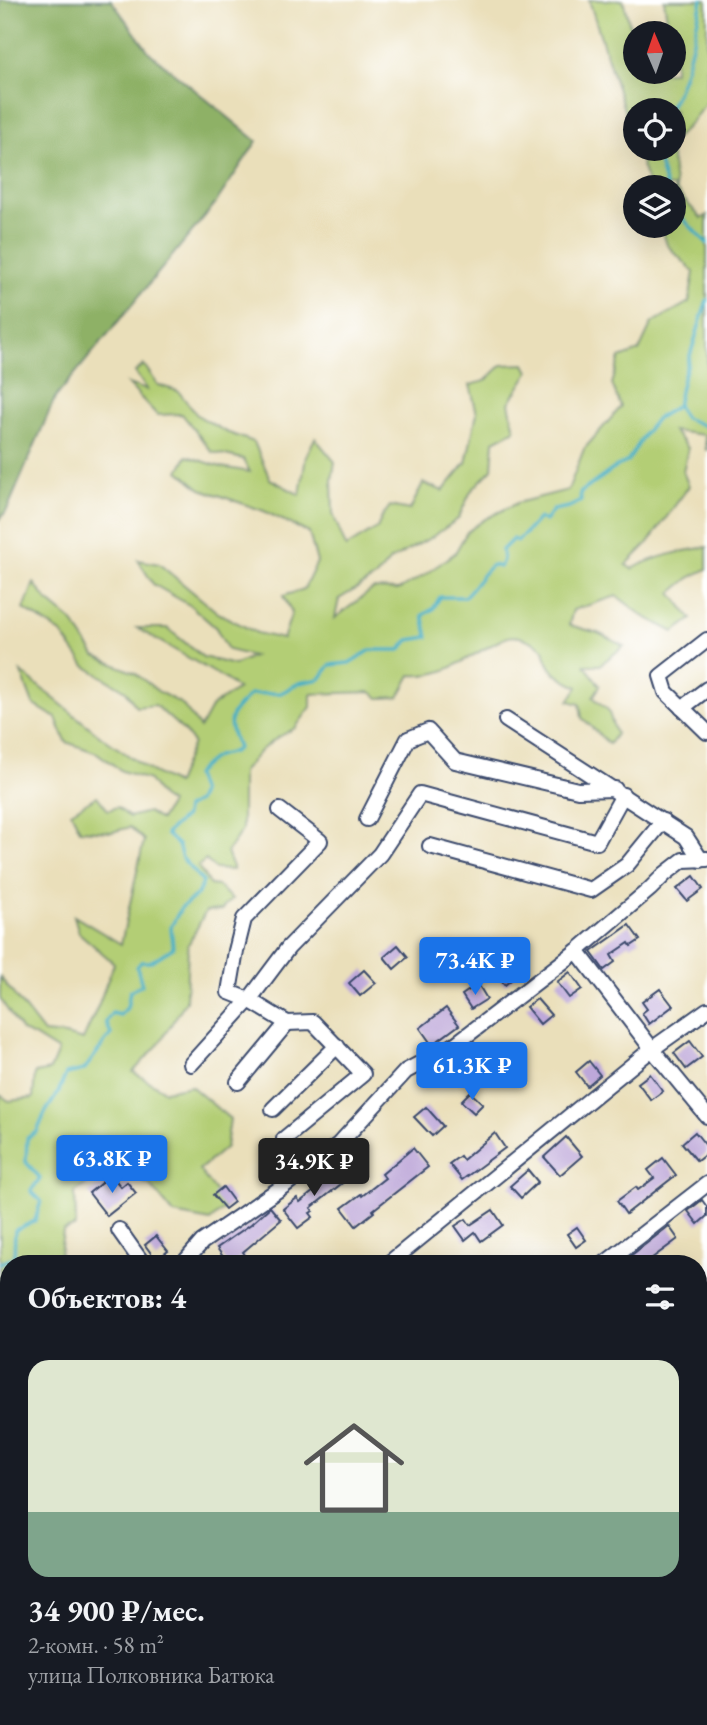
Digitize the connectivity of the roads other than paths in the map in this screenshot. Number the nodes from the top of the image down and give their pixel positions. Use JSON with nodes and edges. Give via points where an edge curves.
{"nodes":[{"id":1,"x":707,"y":640,"type":"edge"},
{"id":2,"x":707,"y":689,"type":"edge"},
{"id":3,"x":682,"y":708,"type":"junction"},
{"id":4,"x":506,"y":720,"type":"dead end"},
{"id":5,"x":707,"y":732,"type":"edge"},
{"id":6,"x":619,"y":792,"type":"junction"},
{"id":7,"x":280,"y":810,"type":"dead end"},
{"id":8,"x":367,"y":819,"type":"dead end"},
{"id":9,"x":663,"y":821,"type":"junction"},
{"id":10,"x":430,"y":846,"type":"dead end"},
{"id":11,"x":704,"y":860,"type":"edge"},
{"id":12,"x":577,"y":951,"type":"junction"},
{"id":13,"x":249,"y":1000,"type":"junction"},
{"id":14,"x":707,"y":1010,"type":"edge"},
{"id":15,"x":287,"y":1023,"type":"junction"},
{"id":16,"x":337,"y":1046,"type":"junction"},
{"id":17,"x":652,"y":1049,"type":"junction"},
{"id":18,"x":191,"y":1064,"type":"dead end"},
{"id":19,"x":238,"y":1083,"type":"dead end"},
{"id":20,"x":273,"y":1109,"type":"dead end"},
{"id":21,"x":707,"y":1116,"type":"edge"},
{"id":22,"x":284,"y":1139,"type":"dead end"},
{"id":23,"x":707,"y":1184,"type":"edge"},
{"id":24,"x":119,"y":1230,"type":"dead end"},
{"id":25,"x":137,"y":1255,"type":"edge"},
{"id":26,"x":191,"y":1255,"type":"edge"},
{"id":27,"x":399,"y":1255,"type":"edge"},
{"id":28,"x":616,"y":1255,"type":"edge"}],
"edges":[{"from":1,"to":3,"type":"street","via":[[661,677],[666,692]]},
{"from":2,"to":3,"type":"street"},
{"from":3,"to":5,"type":"street"},
{"from":4,"to":6,"type":"street"},
{"from":6,"to":8,"type":"street","via":[[578,790],[455,761],[428,731],[408,739]]},
{"from":6,"to":9,"type":"street"},
{"from":6,"to":13,"type":"street","via":[[597,842],[420,794],[380,854],[288,948]]},
{"from":7,"to":13,"type":"street","via":[[320,841],[244,919],[229,992]]},
{"from":9,"to":10,"type":"street","via":[[627,865],[591,890]]},
{"from":9,"to":11,"type":"street","via":[[686,837]]},
{"from":11,"to":12,"type":"street","via":[[683,860]]},
{"from":12,"to":17,"type":"street"},
{"from":12,"to":26,"type":"street","via":[[453,1046],[406,1071],[338,1145],[202,1242]]},
{"from":13,"to":15,"type":"street"},
{"from":13,"to":18,"type":"street"},
{"from":14,"to":17,"type":"street"},
{"from":15,"to":16,"type":"street","via":[[313,1022]]},
{"from":15,"to":19,"type":"street"},
{"from":16,"to":20,"type":"street"},
{"from":16,"to":22,"type":"street","via":[[363,1074]]},
{"from":17,"to":21,"type":"street"},
{"from":17,"to":27,"type":"street"},
{"from":23,"to":28,"type":"street"},
{"from":24,"to":25,"type":"street"}]}
